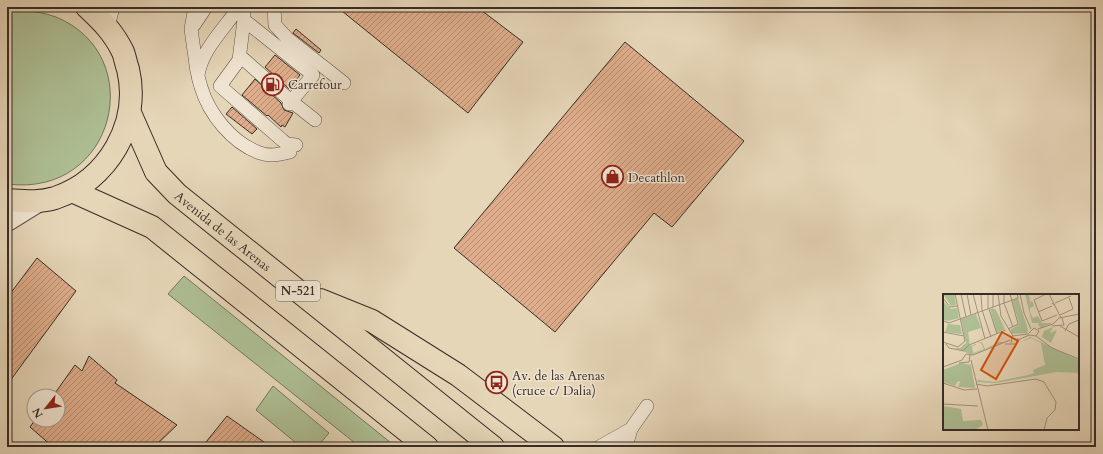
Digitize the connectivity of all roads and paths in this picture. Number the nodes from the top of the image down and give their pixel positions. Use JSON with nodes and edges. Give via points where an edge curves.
{"nodes":[{"id":1,"x":87,"y":7,"type":"edge"},
{"id":2,"x":188,"y":7,"type":"edge"},
{"id":3,"x":196,"y":7,"type":"edge"},
{"id":4,"x":206,"y":7,"type":"edge"},
{"id":5,"x":239,"y":7,"type":"edge"},
{"id":6,"x":243,"y":7,"type":"edge"},
{"id":7,"x":274,"y":7,"type":"edge"},
{"id":8,"x":111,"y":17,"type":"edge"},
{"id":9,"x":244,"y":20,"type":"junction"},
{"id":10,"x":191,"y":29,"type":"junction"},
{"id":11,"x":240,"y":56,"type":"junction"},
{"id":12,"x":198,"y":76,"type":"junction"},
{"id":13,"x":344,"y":83,"type":"dead end"},
{"id":14,"x":288,"y":100,"type":"junction"},
{"id":15,"x":130,"y":113,"type":"junction"},
{"id":16,"x":315,"y":120,"type":"dead end"},
{"id":17,"x":72,"y":191,"type":"junction"},
{"id":18,"x":7,"y":200,"type":"edge"},
{"id":19,"x":36,"y":202,"type":"junction"},
{"id":20,"x":7,"y":220,"type":"edge"},
{"id":21,"x":296,"y":290,"type":"junction"},
{"id":22,"x":647,"y":406,"type":"dead end"},
{"id":23,"x":630,"y":429,"type":"junction"},
{"id":24,"x":554,"y":446,"type":"edge"},
{"id":25,"x":427,"y":447,"type":"edge"},
{"id":26,"x":493,"y":447,"type":"edge"},
{"id":27,"x":599,"y":447,"type":"edge"},
{"id":28,"x":626,"y":447,"type":"edge"}],
"edges":[{"from":1,"to":8,"type":"highway","number":"N-521"},
{"from":2,"to":10,"type":"lane"},
{"from":3,"to":10,"type":"lane"},
{"from":4,"to":10,"type":"lane"},
{"from":5,"to":12,"type":"lane","via":[[205,54]]},
{"from":6,"to":9,"type":"lane"},
{"from":7,"to":13,"type":"lane","via":[[275,25],[287,38]]},
{"from":8,"to":15,"type":"highway","number":"N-521","via":[[124,53],[131,83]]},
{"from":9,"to":11,"type":"lane"},
{"from":9,"to":14,"type":"lane","via":[[313,75]]},
{"from":10,"to":12,"type":"lane"},
{"from":11,"to":12,"type":"lane","via":[[220,86],[272,125],[293,148],[270,155],[261,154],[242,143],[212,113],[204,99]]},
{"from":11,"to":14,"type":"lane"},
{"from":14,"to":16,"type":"lane"},
{"from":15,"to":17,"type":"highway","number":"N-521","via":[[119,145],[99,171]]},
{"from":15,"to":21,"type":"highway","name":"Avenida de las Arenas","number":"N-521","via":[[156,172],[177,194]]},
{"from":17,"to":19,"type":"highway","number":"N-521"},
{"from":17,"to":25,"type":"highway","via":[[152,227]]},
{"from":18,"to":19,"type":"highway"},
{"from":19,"to":20,"type":"street"},
{"from":21,"to":24,"type":"highway","via":[[372,321],[458,375]]},
{"from":21,"to":26,"type":"highway","name":"Avenida de las Arenas","number":"N-521"},
{"from":22,"to":23,"type":"lane"},
{"from":23,"to":27,"type":"lane"},
{"from":23,"to":28,"type":"lane"}]}
